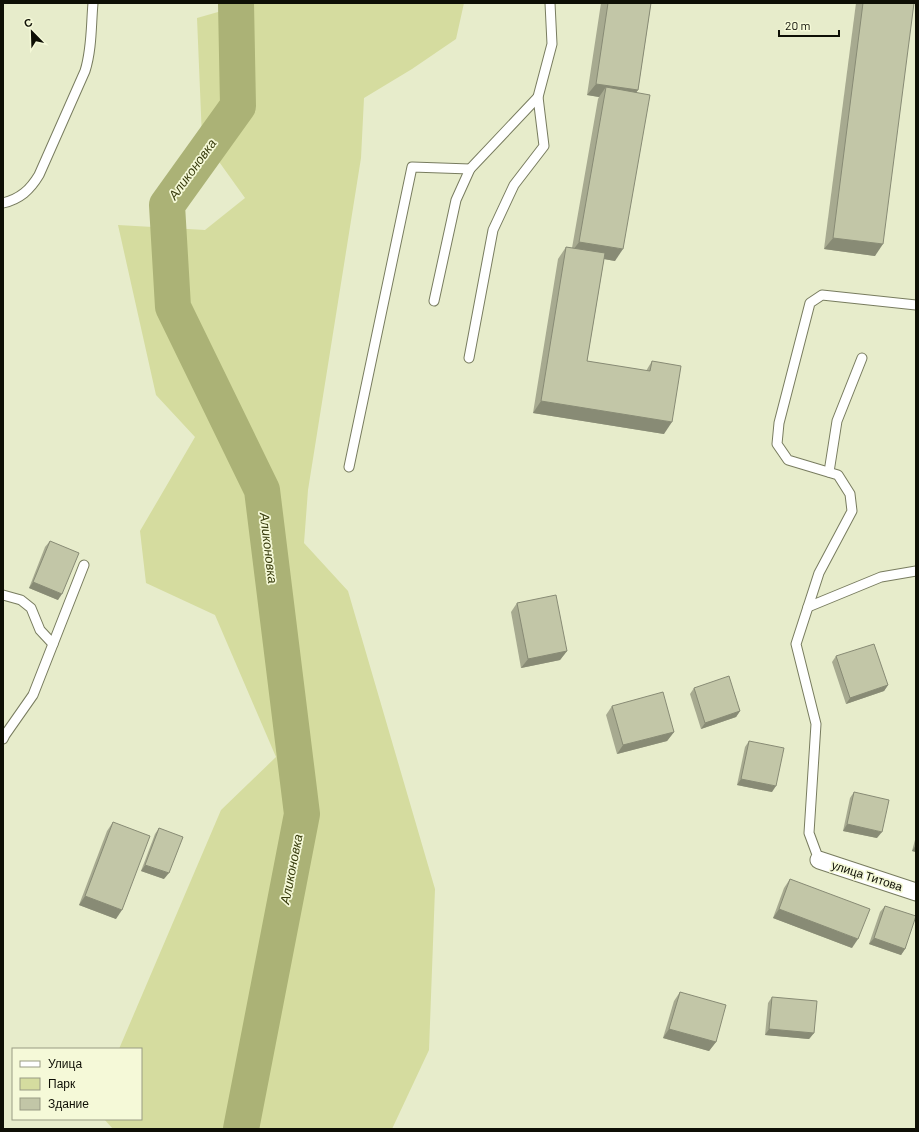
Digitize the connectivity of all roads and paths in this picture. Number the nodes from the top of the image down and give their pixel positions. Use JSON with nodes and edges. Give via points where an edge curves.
{"nodes":[{"id":1,"x":93,"y":3,"type":"edge"},
{"id":2,"x":550,"y":3,"type":"edge"},
{"id":3,"x":538,"y":97,"type":"junction"},
{"id":4,"x":470,"y":169,"type":"junction"},
{"id":5,"x":3,"y":203,"type":"edge"},
{"id":6,"x":434,"y":301,"type":"dead end"},
{"id":7,"x":916,"y":305,"type":"edge"},
{"id":8,"x":469,"y":358,"type":"dead end"},
{"id":9,"x":862,"y":358,"type":"dead end"},
{"id":10,"x":349,"y":467,"type":"dead end"},
{"id":11,"x":829,"y":472,"type":"junction"},
{"id":12,"x":84,"y":565,"type":"dead end"},
{"id":13,"x":916,"y":571,"type":"edge"},
{"id":14,"x":3,"y":595,"type":"edge"},
{"id":15,"x":808,"y":607,"type":"junction"},
{"id":16,"x":53,"y":644,"type":"junction"},
{"id":17,"x":3,"y":739,"type":"edge"},
{"id":18,"x":819,"y":860,"type":"joint"},
{"id":19,"x":916,"y":892,"type":"edge"}],
"edges":[{"from":1,"to":5,"type":"lane","via":[[90,49],[85,71],[45,161],[27,192],[19,198]]},
{"from":2,"to":3,"type":"lane","via":[[552,44]]},
{"from":3,"to":4,"type":"lane"},
{"from":3,"to":8,"type":"lane","via":[[544,146],[514,185],[493,230]]},
{"from":4,"to":6,"type":"lane","via":[[456,200]]},
{"from":4,"to":10,"type":"lane","via":[[412,167]]},
{"from":7,"to":11,"type":"lane","via":[[822,295],[810,303],[778,422],[777,444],[788,460]]},
{"from":9,"to":11,"type":"lane","via":[[837,421]]},
{"from":11,"to":15,"type":"lane","via":[[838,475],[850,494],[852,511],[819,574]]},
{"from":12,"to":16,"type":"lane"},
{"from":13,"to":15,"type":"lane","via":[[881,577]]},
{"from":14,"to":16,"type":"lane","via":[[21,600],[31,608],[40,630]]},
{"from":15,"to":18,"type":"lane","via":[[796,644],[816,724],[809,833]]},
{"from":16,"to":17,"type":"lane","via":[[33,695]]},
{"from":18,"to":19,"type":"street","name":"улица Титова"}]}
